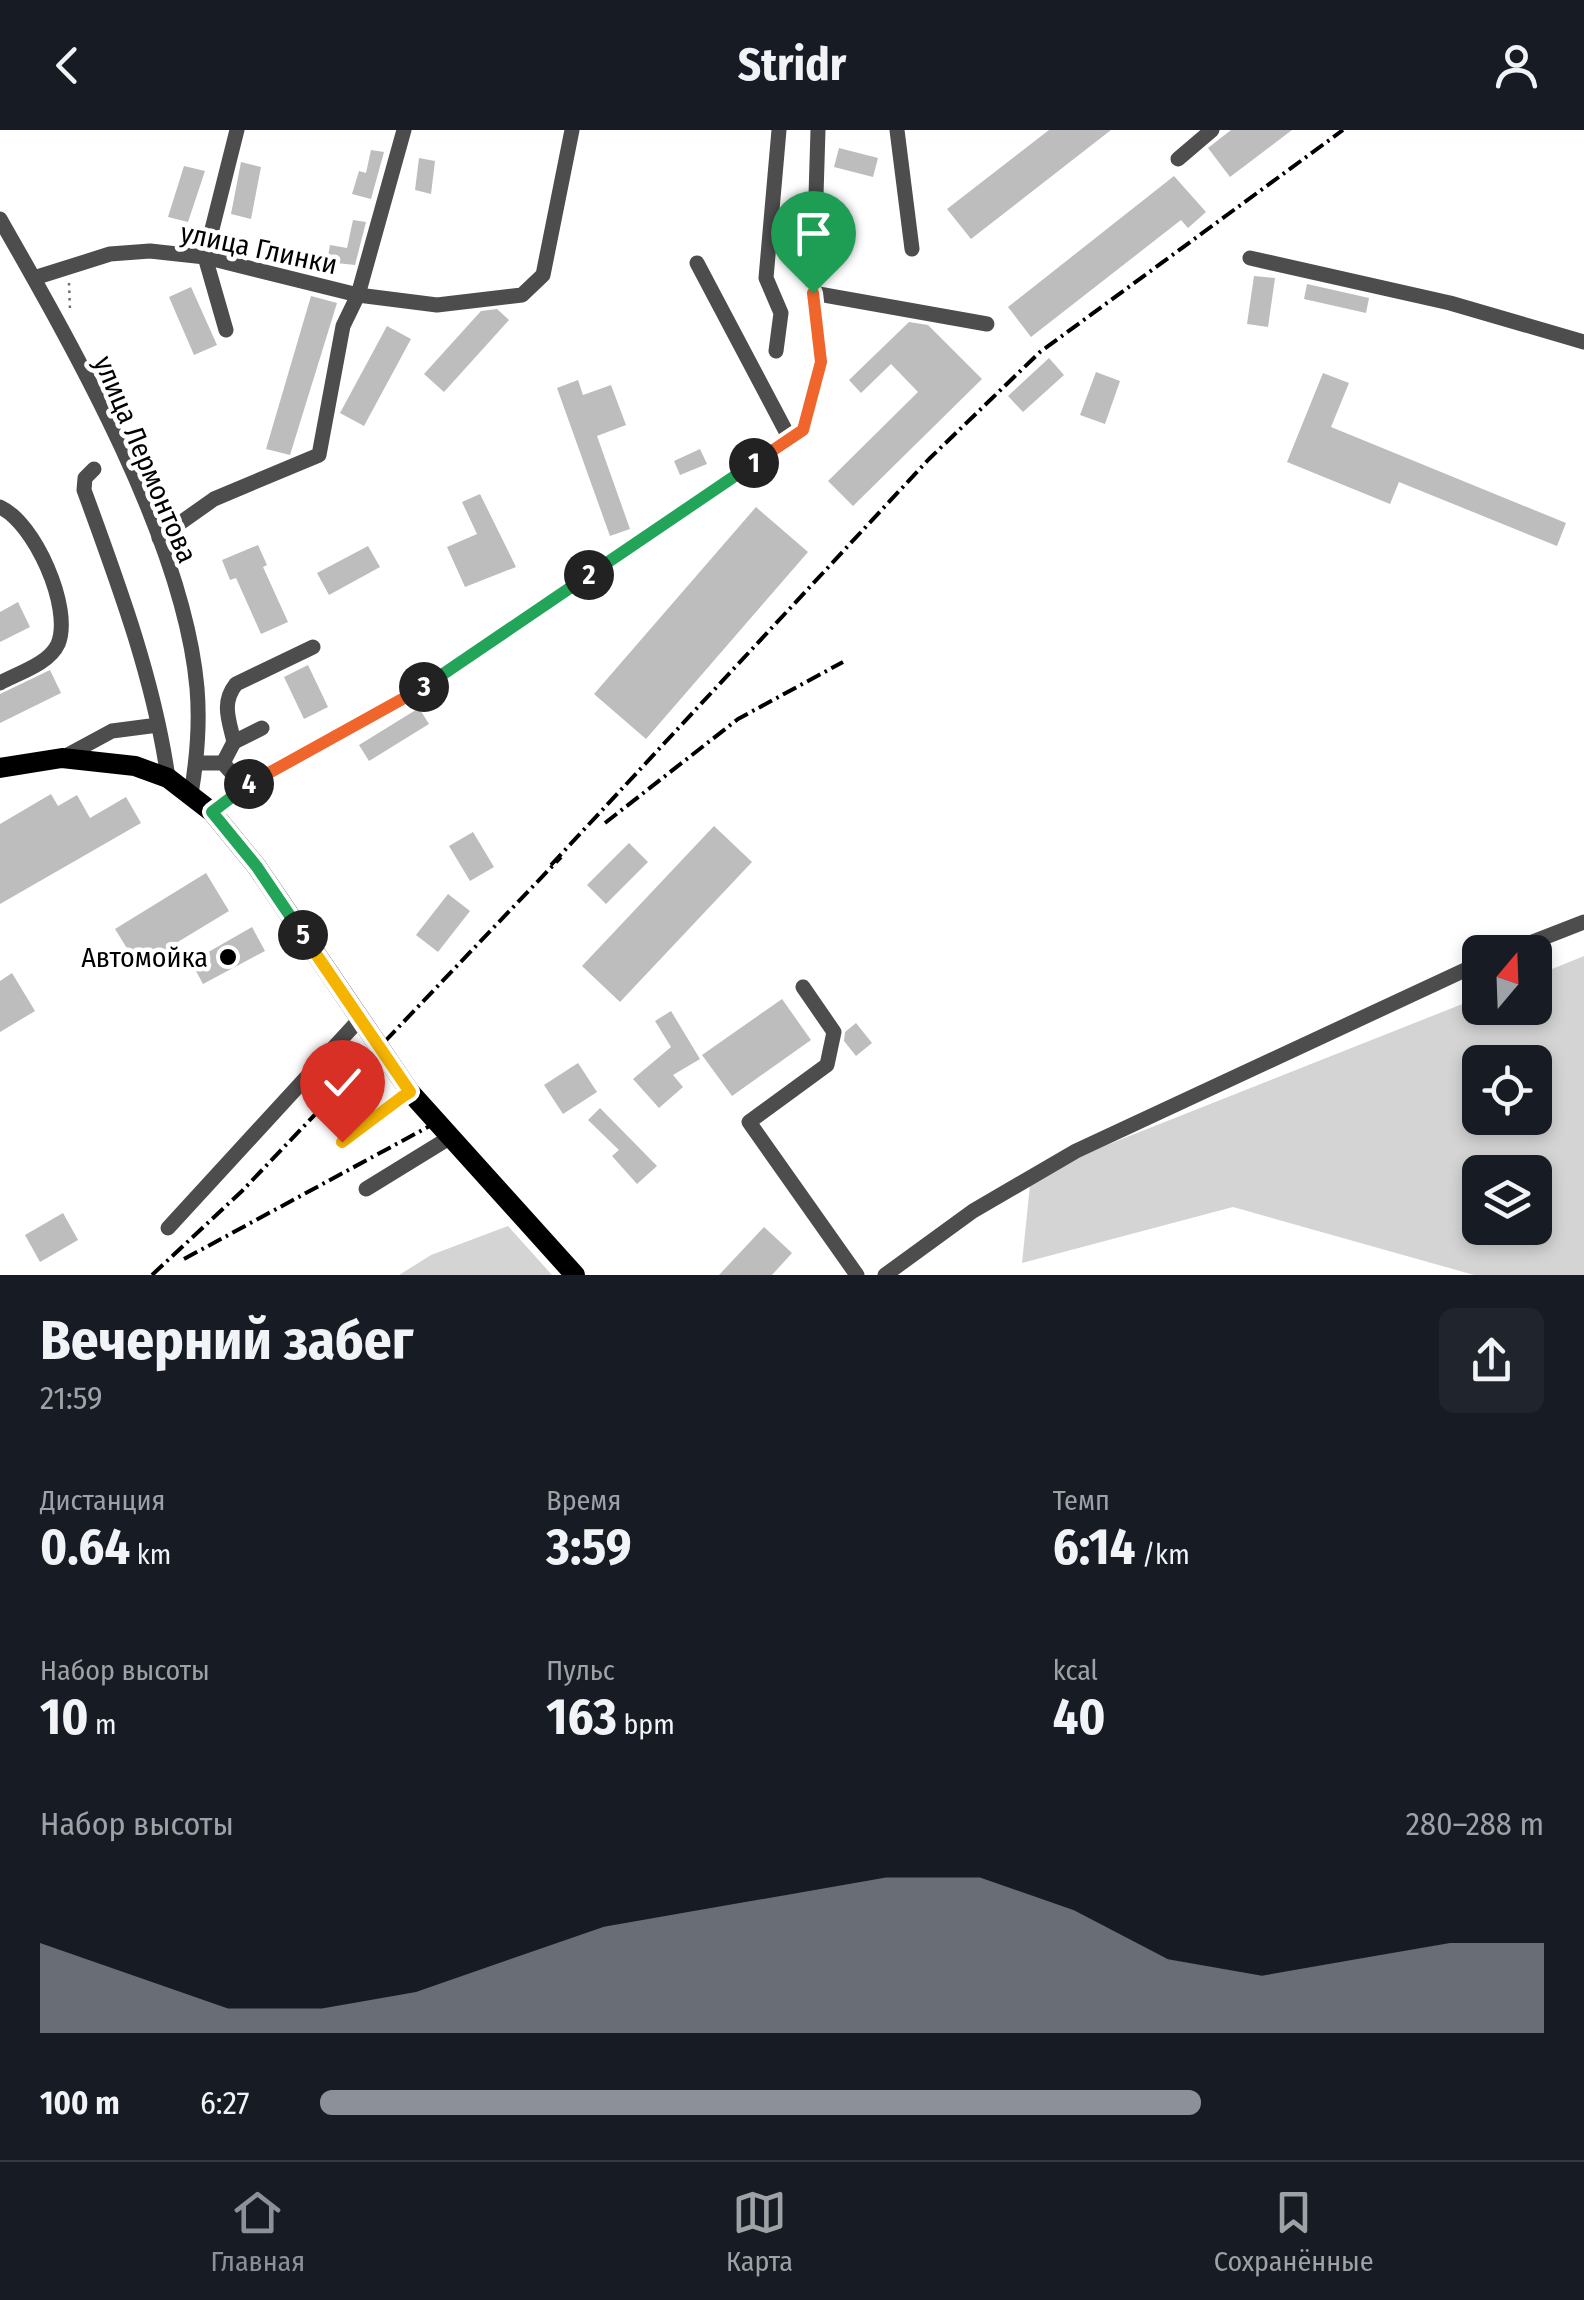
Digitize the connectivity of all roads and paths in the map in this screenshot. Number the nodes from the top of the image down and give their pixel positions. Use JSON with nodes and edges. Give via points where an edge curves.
{"nodes":[{"id":1,"x":237,"y":130,"type":"edge"},
{"id":2,"x":404,"y":130,"type":"edge"},
{"id":3,"x":572,"y":130,"type":"edge"},
{"id":4,"x":779,"y":130,"type":"edge"},
{"id":5,"x":818,"y":130,"type":"edge"},
{"id":6,"x":897,"y":130,"type":"edge"},
{"id":7,"x":1212,"y":130,"type":"edge"},
{"id":8,"x":1178,"y":159,"type":"dead end"},
{"id":9,"x":0,"y":219,"type":"edge"},
{"id":10,"x":912,"y":249,"type":"dead end"},
{"id":11,"x":205,"y":257,"type":"junction"},
{"id":12,"x":1250,"y":258,"type":"dead end"},
{"id":13,"x":697,"y":263,"type":"dead end"},
{"id":14,"x":34,"y":278,"type":"junction"},
{"id":15,"x":813,"y":293,"type":"junction"},
{"id":16,"x":358,"y":295,"type":"junction"},
{"id":17,"x":987,"y":324,"type":"dead end"},
{"id":18,"x":226,"y":330,"type":"dead end"},
{"id":19,"x":1584,"y":342,"type":"edge"},
{"id":20,"x":776,"y":351,"type":"dead end"},
{"id":21,"x":790,"y":439,"type":"junction"},
{"id":22,"x":94,"y":469,"type":"dead end"},
{"id":23,"x":0,"y":507,"type":"edge"},
{"id":24,"x":159,"y":538,"type":"junction"},
{"id":25,"x":313,"y":647,"type":"dead end"},
{"id":26,"x":0,"y":683,"type":"edge"},
{"id":27,"x":158,"y":725,"type":"junction"},
{"id":28,"x":262,"y":728,"type":"dead end"},
{"id":29,"x":234,"y":742,"type":"junction"},
{"id":30,"x":62,"y":758,"type":"junction"},
{"id":31,"x":196,"y":763,"type":"junction"},
{"id":32,"x":223,"y":763,"type":"junction"},
{"id":33,"x":0,"y":768,"type":"edge"},
{"id":34,"x":168,"y":778,"type":"junction"},
{"id":35,"x":244,"y":787,"type":"junction"},
{"id":36,"x":191,"y":794,"type":"junction"},
{"id":37,"x":212,"y":812,"type":"junction"},
{"id":38,"x":1584,"y":922,"type":"edge"},
{"id":39,"x":1551,"y":935,"type":"edge"},
{"id":40,"x":1462,"y":971,"type":"edge"},
{"id":41,"x":803,"y":987,"type":"dead end"},
{"id":42,"x":359,"y":1020,"type":"junction"},
{"id":43,"x":410,"y":1092,"type":"junction"},
{"id":44,"x":449,"y":1138,"type":"junction"},
{"id":45,"x":342,"y":1142,"type":"dead end"},
{"id":46,"x":366,"y":1190,"type":"dead end"},
{"id":47,"x":168,"y":1228,"type":"dead end"},
{"id":48,"x":574,"y":1275,"type":"edge"},
{"id":49,"x":857,"y":1275,"type":"edge"},
{"id":50,"x":885,"y":1275,"type":"edge"}],
"edges":[{"from":1,"to":11,"type":"street"},
{"from":2,"to":16,"type":"street","name":"улица Глинки"},
{"from":3,"to":16,"type":"street","name":"улица Глинки","via":[[543,275],[522,294],[437,305]]},
{"from":4,"to":20,"type":"street","via":[[766,278],[781,313]]},
{"from":5,"to":15,"type":"street"},
{"from":6,"to":10,"type":"street"},
{"from":7,"to":8,"type":"street"},
{"from":9,"to":14,"type":"street","name":"улица Лермонтова"},
{"from":11,"to":14,"type":"street","name":"улица Глинки","via":[[110,254]]},
{"from":11,"to":16,"type":"street","name":"улица Глинки"},
{"from":11,"to":18,"type":"street"},
{"from":12,"to":19,"type":"street","via":[[1450,303]]},
{"from":13,"to":21,"type":"street"},
{"from":14,"to":24,"type":"street","name":"улица Лермонтова"},
{"from":15,"to":17,"type":"street"},
{"from":15,"to":21,"type":"street","via":[[821,362],[803,430]]},
{"from":16,"to":24,"type":"street","name":"улица Глинки","via":[[344,326],[320,456],[214,499]]},
{"from":21,"to":35,"type":"street","via":[[419,690]]},
{"from":22,"to":27,"type":"street","via":[[84,490],[124,600]]},
{"from":23,"to":26,"type":"street","via":[[28,532],[48,570],[61,628],[47,658]]},
{"from":24,"to":31,"type":"street","name":"улица Лермонтова","via":[[196,684]]},
{"from":25,"to":29,"type":"street","via":[[236,684],[226,708]]},
{"from":27,"to":30,"type":"street","via":[[112,731]]},
{"from":27,"to":34,"type":"street"},
{"from":28,"to":29,"type":"street"},
{"from":29,"to":32,"type":"street"},
{"from":30,"to":33,"type":"main road"},
{"from":30,"to":34,"type":"main road","via":[[100,759]]},
{"from":31,"to":32,"type":"street"},
{"from":31,"to":36,"type":"street","name":"улица Лермонтова"},
{"from":32,"to":35,"type":"street"},
{"from":34,"to":36,"type":"main road"},
{"from":35,"to":37,"type":"street"},
{"from":36,"to":37,"type":"main road"},
{"from":37,"to":42,"type":"main road","via":[[257,867]]},
{"from":38,"to":39,"type":"street"},
{"from":40,"to":50,"type":"street","via":[[1076,1151],[973,1211]]},
{"from":41,"to":49,"type":"street","via":[[834,1032],[826,1065],[749,1122]]},
{"from":42,"to":43,"type":"main road"},
{"from":42,"to":47,"type":"street"},
{"from":43,"to":44,"type":"main road"},
{"from":43,"to":45,"type":"street"},
{"from":44,"to":46,"type":"street"},
{"from":44,"to":48,"type":"main road"}]}
